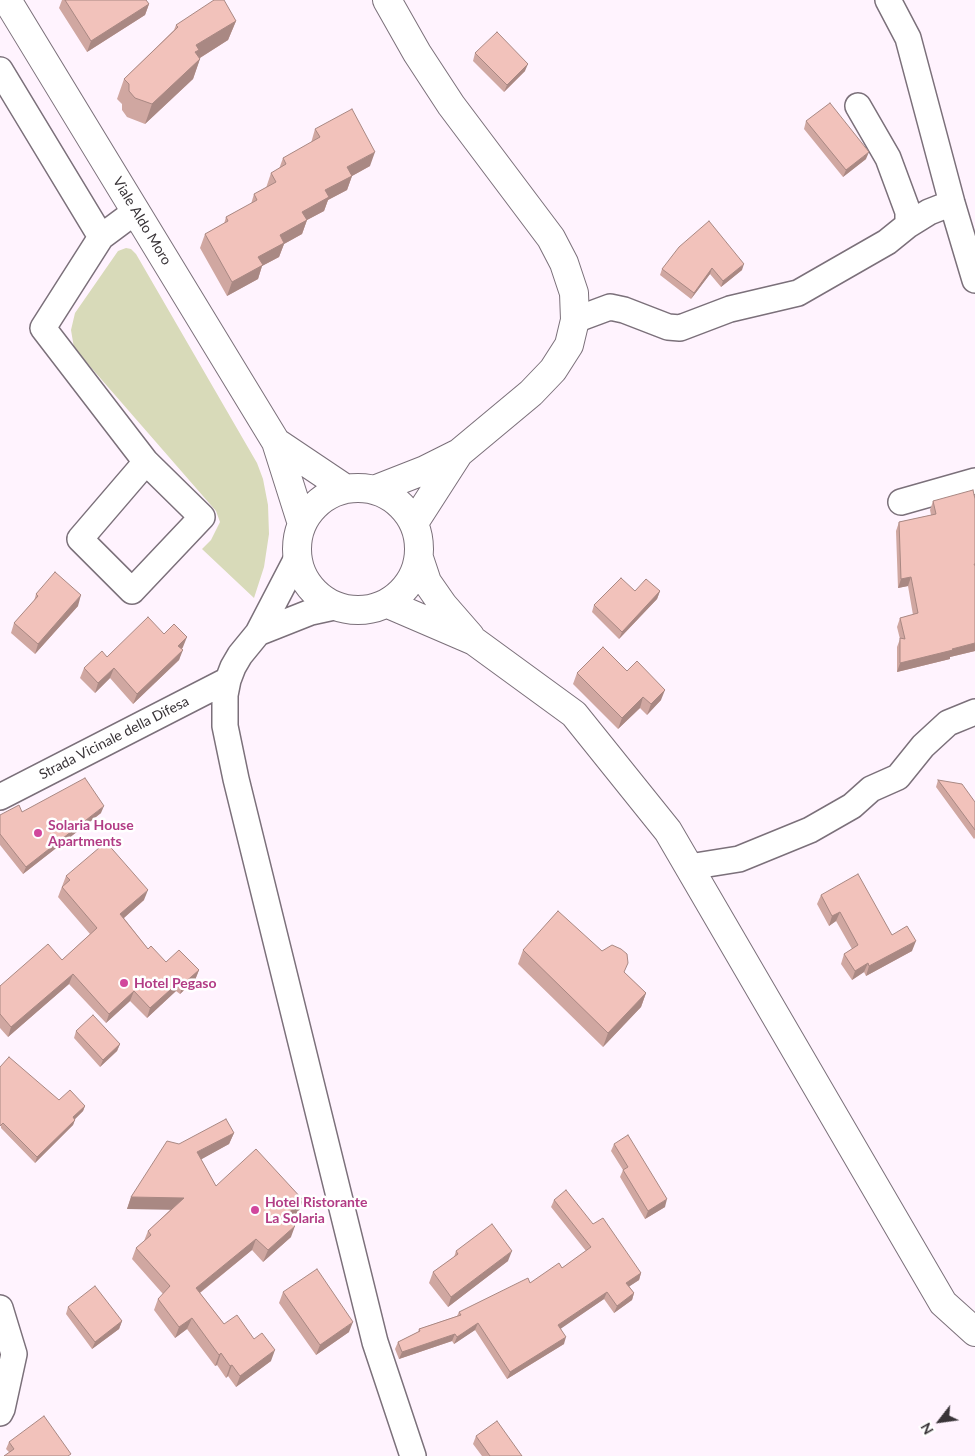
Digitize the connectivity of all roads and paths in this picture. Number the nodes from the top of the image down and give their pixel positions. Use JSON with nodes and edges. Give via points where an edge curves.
{"nodes":[{"id":1,"x":387,"y":0,"type":"edge"},
{"id":2,"x":888,"y":0,"type":"edge"},
{"id":3,"x":5,"y":4,"type":"edge"},
{"id":4,"x":0,"y":70,"type":"edge"},
{"id":5,"x":858,"y":106,"type":"dead end"},
{"id":6,"x":952,"y":203,"type":"junction"},
{"id":7,"x":136,"y":211,"type":"junction"},
{"id":8,"x":908,"y":225,"type":"junction"},
{"id":9,"x":101,"y":237,"type":"junction"},
{"id":10,"x":975,"y":280,"type":"edge"},
{"id":11,"x":575,"y":320,"type":"junction"},
{"id":12,"x":276,"y":442,"type":"junction"},
{"id":13,"x":459,"y":453,"type":"junction"},
{"id":14,"x":146,"y":462,"type":"junction"},
{"id":15,"x":975,"y":481,"type":"edge"},
{"id":16,"x":346,"y":489,"type":"junction"},
{"id":17,"x":374,"y":490,"type":"junction"},
{"id":18,"x":901,"y":502,"type":"dead end"},
{"id":19,"x":414,"y":523,"type":"junction"},
{"id":20,"x":302,"y":524,"type":"junction"},
{"id":21,"x":297,"y":558,"type":"junction"},
{"id":22,"x":420,"y":558,"type":"junction"},
{"id":23,"x":388,"y":604,"type":"junction"},
{"id":24,"x":334,"y":607,"type":"junction"},
{"id":25,"x":258,"y":633,"type":"junction"},
{"id":26,"x":474,"y":641,"type":"junction"},
{"id":27,"x":228,"y":680,"type":"junction"},
{"id":28,"x":975,"y":712,"type":"edge"},
{"id":29,"x":0,"y":797,"type":"edge"},
{"id":30,"x":689,"y":867,"type":"junction"},
{"id":31,"x":0,"y":1308,"type":"edge"},
{"id":32,"x":975,"y":1332,"type":"edge"},
{"id":33,"x":0,"y":1413,"type":"edge"},
{"id":34,"x":413,"y":1456,"type":"edge"}],
"edges":[{"from":1,"to":11,"type":"main road","via":[[451,105],[551,238],[574,293]]},
{"from":2,"to":6,"type":"street","via":[[908,38]]},
{"from":3,"to":7,"type":"main road","name":"Viale Aldo Moro"},
{"from":4,"to":9,"type":"street"},
{"from":5,"to":8,"type":"street","via":[[888,158],[908,212]]},
{"from":6,"to":8,"type":"street"},
{"from":6,"to":10,"type":"street"},
{"from":7,"to":9,"type":"street"},
{"from":7,"to":12,"type":"main road","name":"Viale Aldo Moro"},
{"from":8,"to":11,"type":"street","via":[[887,242],[798,293],[730,309],[680,328],[610,307]]},
{"from":9,"to":14,"type":"street","via":[[43,328]]},
{"from":11,"to":13,"type":"main road","via":[[569,344],[554,370]]},
{"from":12,"to":16,"type":"main road","name":"Viale Aldo Moro"},
{"from":12,"to":20,"type":"main road","name":"Viale Aldo Moro"},
{"from":13,"to":17,"type":"main road"},
{"from":13,"to":19,"type":"main road"},
{"from":14,"to":14,"type":"street","via":[[80,539],[132,591],[202,517]]},
{"from":15,"to":18,"type":"street"},
{"from":16,"to":17,"type":"main road"},
{"from":16,"to":20,"type":"main road","via":[[328,496],[313,508]]},
{"from":17,"to":19,"type":"main road","via":[[404,508]]},
{"from":19,"to":22,"type":"main road"},
{"from":20,"to":21,"type":"main road","via":[[297,540]]},
{"from":21,"to":24,"type":"main road","via":[[304,578],[317,595]]},
{"from":21,"to":25,"type":"street"},
{"from":22,"to":23,"type":"main road","via":[[414,577]]},
{"from":22,"to":26,"type":"main road","via":[[428,582]]},
{"from":23,"to":24,"type":"main road","via":[[352,611]]},
{"from":23,"to":26,"type":"main road"},
{"from":24,"to":25,"type":"street","via":[[311,612]]},
{"from":25,"to":27,"type":"street","via":[[240,655]]},
{"from":26,"to":30,"type":"main road","via":[[574,714],[668,831]]},
{"from":27,"to":29,"type":"street","name":"Strada Vicinale della Difesa"},
{"from":27,"to":34,"type":"street","via":[[225,726],[236,779],[375,1342]]},
{"from":28,"to":30,"type":"street","via":[[948,723],[923,746],[898,777],[871,790],[852,806],[810,830],[739,859]]},
{"from":30,"to":32,"type":"main road","via":[[943,1303]]},
{"from":31,"to":33,"type":"street","via":[[14,1354]]}]}
